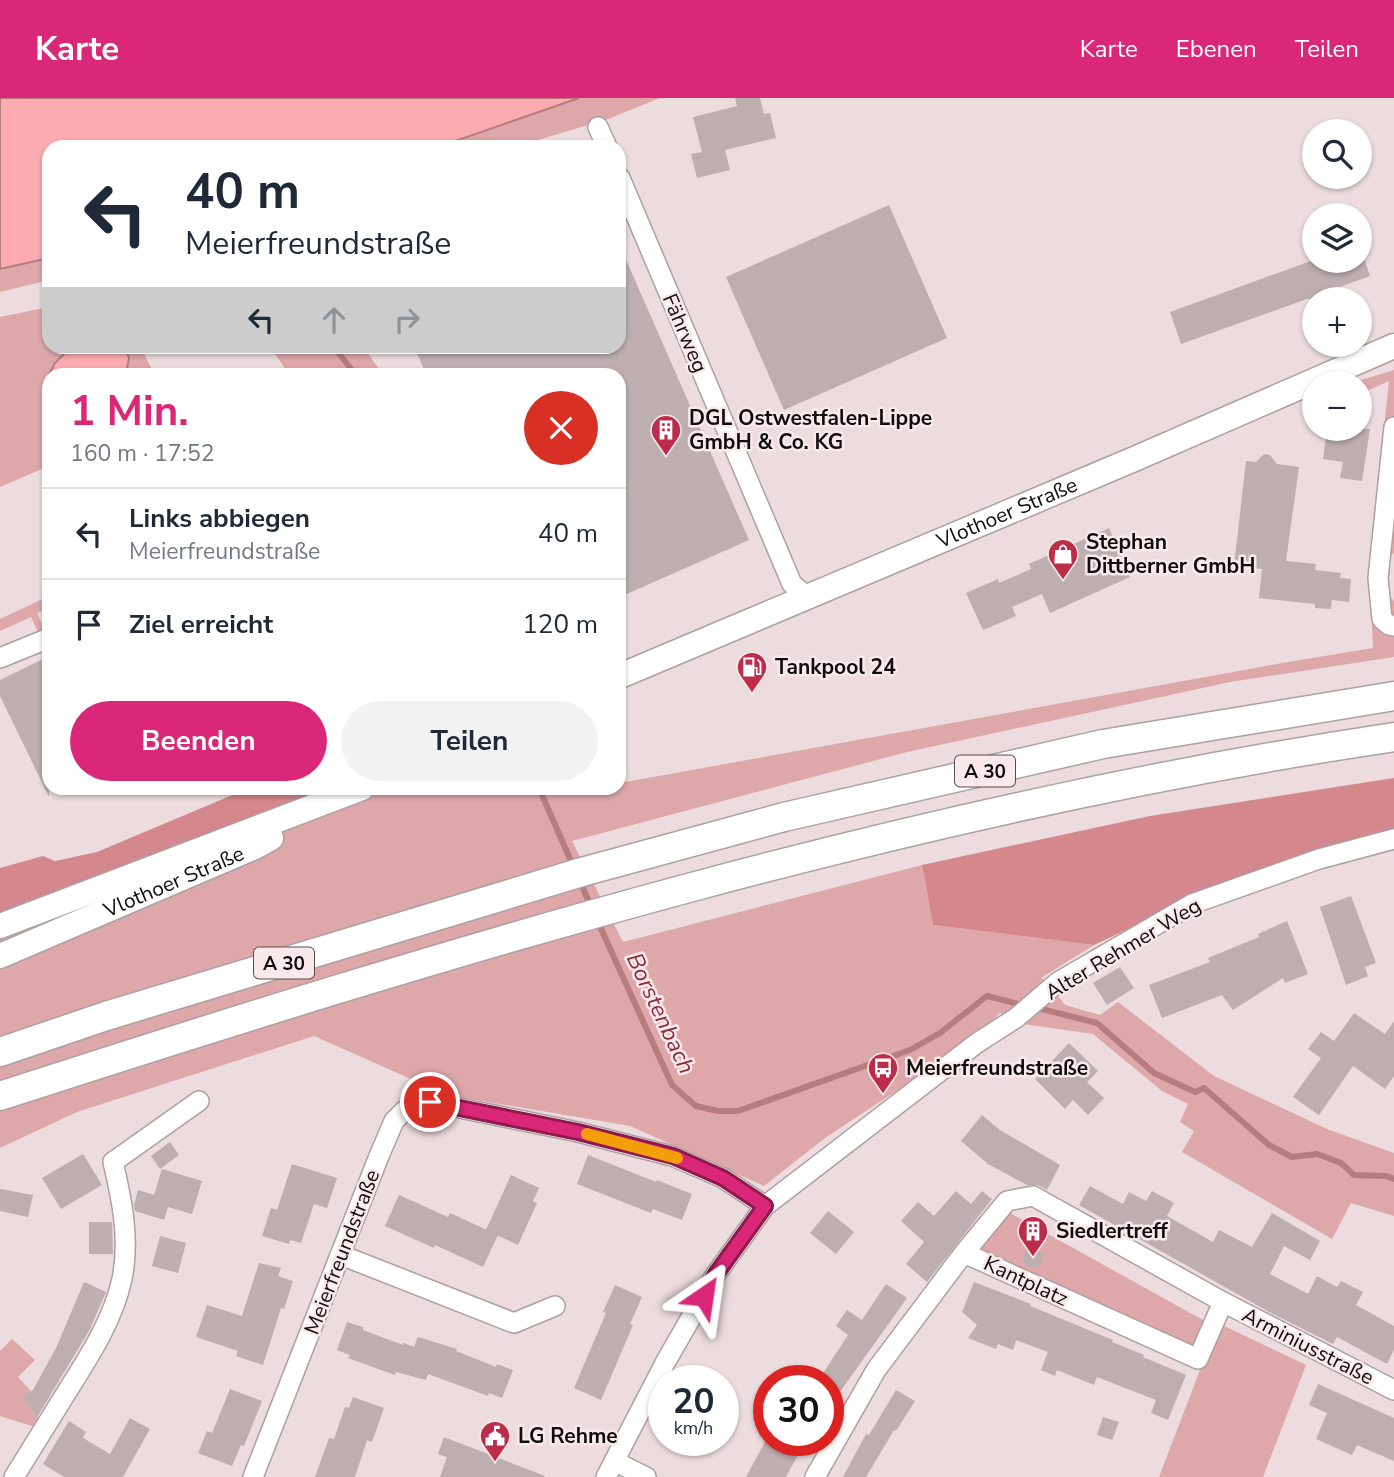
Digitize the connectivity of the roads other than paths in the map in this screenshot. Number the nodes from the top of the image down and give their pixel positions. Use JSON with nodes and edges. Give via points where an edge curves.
{"nodes":[{"id":1,"x":598,"y":127,"type":"dead end"},
{"id":2,"x":604,"y":140,"type":"edge"},
{"id":3,"x":626,"y":192,"type":"edge"},
{"id":4,"x":1394,"y":346,"type":"edge"},
{"id":5,"x":1394,"y":428,"type":"edge"},
{"id":6,"x":808,"y":597,"type":"junction"},
{"id":7,"x":1394,"y":626,"type":"edge"},
{"id":8,"x":42,"y":641,"type":"edge"},
{"id":9,"x":0,"y":658,"type":"edge"},
{"id":10,"x":626,"y":674,"type":"edge"},
{"id":11,"x":1394,"y":696,"type":"edge"},
{"id":12,"x":1394,"y":737,"type":"edge"},
{"id":13,"x":343,"y":795,"type":"edge"},
{"id":14,"x":346,"y":795,"type":"edge"},
{"id":15,"x":1394,"y":839,"type":"edge"},
{"id":16,"x":0,"y":926,"type":"edge"},
{"id":17,"x":0,"y":956,"type":"edge"},
{"id":18,"x":0,"y":1052,"type":"edge"},
{"id":19,"x":109,"y":1060,"type":"junction"},
{"id":20,"x":0,"y":1096,"type":"edge"},
{"id":21,"x":199,"y":1101,"type":"dead end"},
{"id":22,"x":0,"y":1115,"type":"edge"},
{"id":23,"x":765,"y":1206,"type":"junction"},
{"id":24,"x":964,"y":1253,"type":"junction"},
{"id":25,"x":341,"y":1255,"type":"junction"},
{"id":26,"x":1223,"y":1302,"type":"junction"},
{"id":27,"x":555,"y":1306,"type":"dead end"},
{"id":28,"x":1394,"y":1390,"type":"edge"},
{"id":29,"x":610,"y":1469,"type":"edge"},
{"id":30,"x":14,"y":1477,"type":"edge"},
{"id":31,"x":253,"y":1477,"type":"edge"},
{"id":32,"x":646,"y":1477,"type":"edge"},
{"id":33,"x":814,"y":1477,"type":"edge"}],
"edges":[{"from":1,"to":2,"type":"street"},
{"from":3,"to":6,"type":"street","name":"Fährweg","via":[[792,584]]},
{"from":4,"to":6,"type":"main road","name":"Vlothoer Straße"},
{"from":5,"to":7,"type":"street","via":[[1378,578],[1382,619]]},
{"from":6,"to":10,"type":"main road","name":"Vlothoer Straße"},
{"from":8,"to":9,"type":"street"},
{"from":11,"to":18,"type":"highway","number":"A 30","via":[[1103,744],[784,817],[576,874]]},
{"from":12,"to":19,"type":"highway","number":"A 30","via":[[1291,752],[924,827],[754,869],[592,913]]},
{"from":13,"to":16,"type":"main road","name":"Vlothoer Straße"},
{"from":14,"to":17,"type":"main road","name":"Vlothoer Straße","via":[[255,847]]},
{"from":15,"to":23,"type":"street","name":"Alter Rehmer Weg","via":[[1319,859],[1192,904],[1058,982]]},
{"from":19,"to":20,"type":"highway","number":"A 30"},
{"from":19,"to":22,"type":"highway","via":[[39,1101]]},
{"from":21,"to":30,"type":"street","via":[[114,1162],[125,1244],[114,1308]]},
{"from":23,"to":25,"type":"street","name":"Meierfreundstraße","via":[[723,1178],[673,1156],[430,1102],[404,1111],[394,1121]]},
{"from":23,"to":29,"type":"street","name":"Alter Rehmer Weg","via":[[716,1274]]},
{"from":24,"to":26,"type":"street","name":"Kantplatz","via":[[1007,1201],[1033,1196]]},
{"from":24,"to":26,"type":"street","name":"Kantplatz","via":[[1198,1359]]},
{"from":24,"to":33,"type":"street","via":[[876,1370]]},
{"from":25,"to":27,"type":"street","via":[[514,1323]]},
{"from":25,"to":31,"type":"street","name":"Meierfreundstraße"},
{"from":26,"to":28,"type":"street","name":"Arminiusstraße"},
{"from":29,"to":32,"type":"street"}]}
